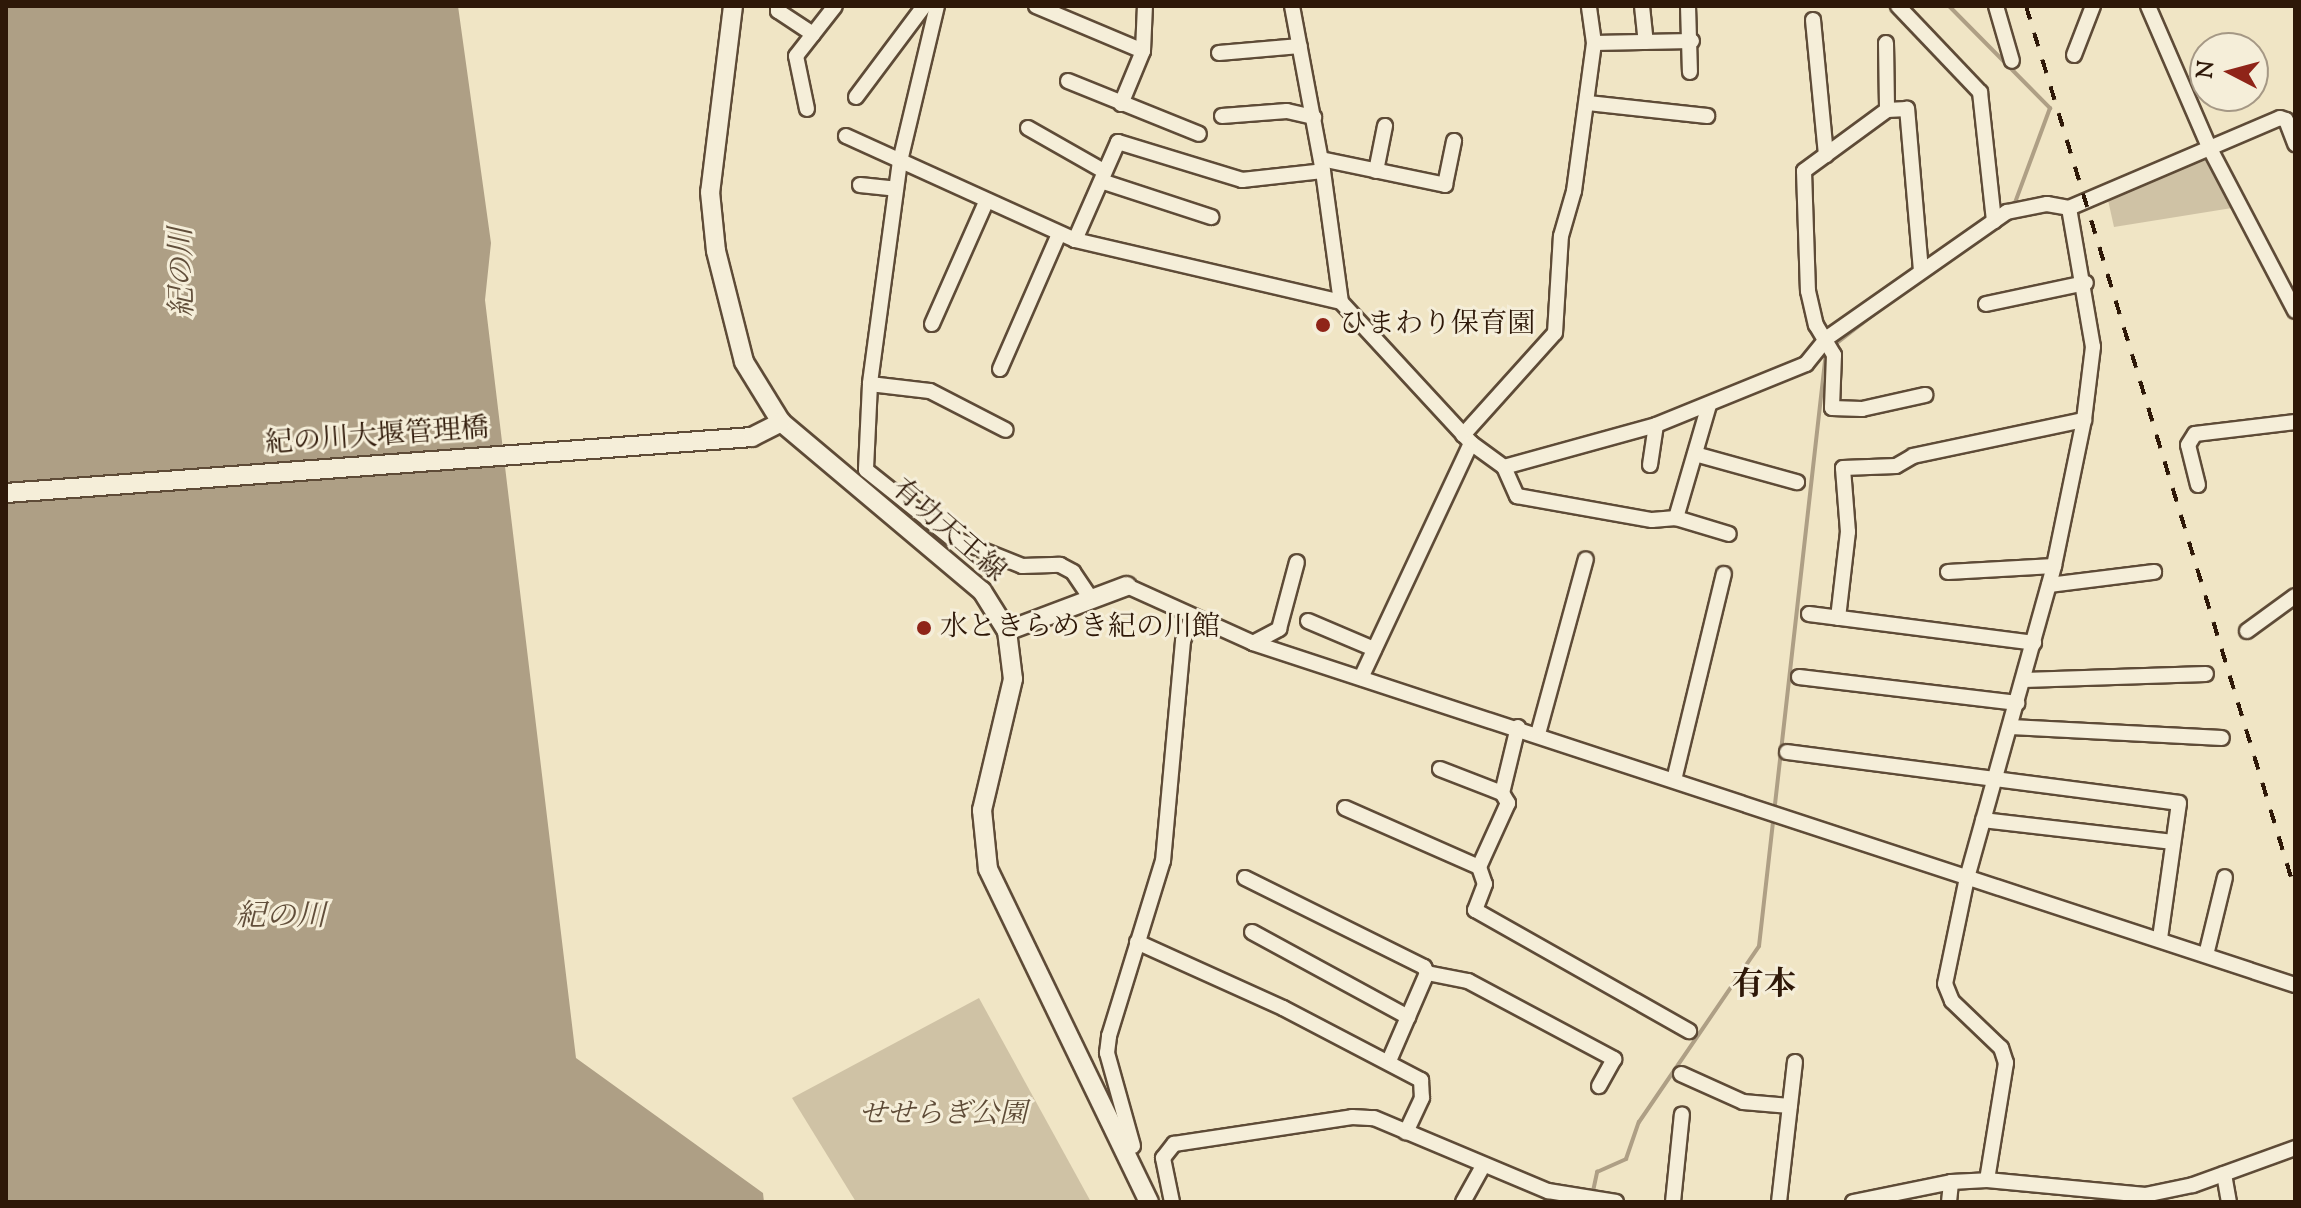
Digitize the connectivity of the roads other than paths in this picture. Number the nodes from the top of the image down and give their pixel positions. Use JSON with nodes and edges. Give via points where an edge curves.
{"nodes":[{"id":1,"x":733,"y":6,"type":"edge"},
{"id":2,"x":778,"y":6,"type":"edge"},
{"id":3,"x":835,"y":6,"type":"edge"},
{"id":4,"x":924,"y":6,"type":"edge"},
{"id":5,"x":937,"y":6,"type":"edge"},
{"id":6,"x":1036,"y":6,"type":"edge"},
{"id":7,"x":1145,"y":6,"type":"edge"},
{"id":8,"x":1292,"y":6,"type":"edge"},
{"id":9,"x":1589,"y":6,"type":"edge"},
{"id":10,"x":1642,"y":6,"type":"edge"},
{"id":11,"x":1688,"y":6,"type":"edge"},
{"id":12,"x":1898,"y":6,"type":"edge"},
{"id":13,"x":1996,"y":6,"type":"edge"},
{"id":14,"x":2093,"y":6,"type":"edge"},
{"id":15,"x":2148,"y":6,"type":"edge"},
{"id":16,"x":1813,"y":20,"type":"dead end"},
{"id":17,"x":813,"y":34,"type":"junction"},
{"id":18,"x":1692,"y":41,"type":"junction"},
{"id":19,"x":1646,"y":42,"type":"junction"},
{"id":20,"x":1594,"y":43,"type":"junction"},
{"id":21,"x":1886,"y":43,"type":"dead end"},
{"id":22,"x":1300,"y":46,"type":"junction"},
{"id":23,"x":1143,"y":51,"type":"junction"},
{"id":24,"x":1219,"y":53,"type":"dead end"},
{"id":25,"x":2074,"y":55,"type":"dead end"},
{"id":26,"x":2012,"y":61,"type":"dead end"},
{"id":27,"x":1690,"y":72,"type":"dead end"},
{"id":28,"x":1068,"y":81,"type":"dead end"},
{"id":29,"x":856,"y":97,"type":"dead end"},
{"id":30,"x":1588,"y":103,"type":"junction"},
{"id":31,"x":1121,"y":104,"type":"junction"},
{"id":32,"x":807,"y":109,"type":"dead end"},
{"id":33,"x":1887,"y":110,"type":"junction"},
{"id":34,"x":1222,"y":116,"type":"dead end"},
{"id":35,"x":1707,"y":116,"type":"dead end"},
{"id":36,"x":1314,"y":117,"type":"junction"},
{"id":37,"x":1385,"y":126,"type":"dead end"},
{"id":38,"x":1028,"y":128,"type":"dead end"},
{"id":39,"x":1199,"y":134,"type":"dead end"},
{"id":40,"x":846,"y":136,"type":"dead end"},
{"id":41,"x":1454,"y":141,"type":"dead end"},
{"id":42,"x":2295,"y":144,"type":"edge"},
{"id":43,"x":2209,"y":147,"type":"junction"},
{"id":44,"x":1826,"y":155,"type":"junction"},
{"id":45,"x":900,"y":161,"type":"junction"},
{"id":46,"x":1322,"y":165,"type":"junction"},
{"id":47,"x":1376,"y":171,"type":"junction"},
{"id":48,"x":1103,"y":176,"type":"junction"},
{"id":49,"x":860,"y":185,"type":"dead end"},
{"id":50,"x":896,"y":189,"type":"junction"},
{"id":51,"x":986,"y":202,"type":"junction"},
{"id":52,"x":2069,"y":208,"type":"junction"},
{"id":53,"x":1211,"y":217,"type":"dead end"},
{"id":54,"x":1994,"y":221,"type":"junction"},
{"id":55,"x":1059,"y":234,"type":"junction"},
{"id":56,"x":1075,"y":240,"type":"junction"},
{"id":57,"x":1921,"y":271,"type":"junction"},
{"id":58,"x":2086,"y":283,"type":"junction"},
{"id":59,"x":1341,"y":302,"type":"junction"},
{"id":60,"x":2293,"y":303,"type":"edge"},
{"id":61,"x":1986,"y":304,"type":"dead end"},
{"id":62,"x":932,"y":324,"type":"dead end"},
{"id":63,"x":1830,"y":345,"type":"junction"},
{"id":64,"x":1000,"y":369,"type":"dead end"},
{"id":65,"x":870,"y":384,"type":"junction"},
{"id":66,"x":1925,"y":395,"type":"dead end"},
{"id":67,"x":1709,"y":405,"type":"junction"},
{"id":68,"x":2084,"y":420,"type":"junction"},
{"id":69,"x":781,"y":422,"type":"junction"},
{"id":70,"x":2295,"y":422,"type":"edge"},
{"id":71,"x":1656,"y":425,"type":"junction"},
{"id":72,"x":1006,"y":430,"type":"dead end"},
{"id":73,"x":1467,"y":439,"type":"junction"},
{"id":74,"x":1695,"y":454,"type":"junction"},
{"id":75,"x":1650,"y":465,"type":"dead end"},
{"id":76,"x":1504,"y":467,"type":"junction"},
{"id":77,"x":1797,"y":482,"type":"dead end"},
{"id":78,"x":2198,"y":485,"type":"dead end"},
{"id":79,"x":6,"y":493,"type":"edge"},
{"id":80,"x":1676,"y":518,"type":"junction"},
{"id":81,"x":1729,"y":534,"type":"dead end"},
{"id":82,"x":1586,"y":559,"type":"dead end"},
{"id":83,"x":1297,"y":562,"type":"dead end"},
{"id":84,"x":2054,"y":566,"type":"junction"},
{"id":85,"x":1948,"y":572,"type":"dead end"},
{"id":86,"x":2154,"y":572,"type":"dead end"},
{"id":87,"x":1724,"y":574,"type":"dead end"},
{"id":88,"x":2049,"y":585,"type":"junction"},
{"id":89,"x":1127,"y":586,"type":"joint"},
{"id":90,"x":2295,"y":596,"type":"edge"},
{"id":91,"x":1091,"y":599,"type":"junction"},
{"id":92,"x":1809,"y":614,"type":"dead end"},
{"id":93,"x":1192,"y":618,"type":"junction"},
{"id":94,"x":1838,"y":618,"type":"junction"},
{"id":95,"x":1308,"y":621,"type":"dead end"},
{"id":96,"x":1007,"y":631,"type":"junction"},
{"id":97,"x":2247,"y":631,"type":"dead end"},
{"id":98,"x":1253,"y":643,"type":"junction"},
{"id":99,"x":2034,"y":643,"type":"junction"},
{"id":100,"x":1374,"y":649,"type":"junction"},
{"id":101,"x":2206,"y":674,"type":"dead end"},
{"id":102,"x":1799,"y":677,"type":"dead end"},
{"id":103,"x":1361,"y":678,"type":"junction"},
{"id":104,"x":2024,"y":680,"type":"junction"},
{"id":105,"x":2017,"y":703,"type":"junction"},
{"id":106,"x":1518,"y":727,"type":"junction"},
{"id":107,"x":2011,"y":727,"type":"junction"},
{"id":108,"x":1538,"y":734,"type":"junction"},
{"id":109,"x":2222,"y":738,"type":"dead end"},
{"id":110,"x":1787,"y":752,"type":"dead end"},
{"id":111,"x":1440,"y":769,"type":"dead end"},
{"id":112,"x":1674,"y":780,"type":"junction"},
{"id":113,"x":1996,"y":781,"type":"junction"},
{"id":114,"x":1502,"y":793,"type":"junction"},
{"id":115,"x":1345,"y":808,"type":"dead end"},
{"id":116,"x":1983,"y":820,"type":"junction"},
{"id":117,"x":2173,"y":842,"type":"junction"},
{"id":118,"x":1479,"y":867,"type":"junction"},
{"id":119,"x":2225,"y":877,"type":"dead end"},
{"id":120,"x":1245,"y":878,"type":"dead end"},
{"id":121,"x":1967,"y":878,"type":"junction"},
{"id":122,"x":1252,"y":932,"type":"dead end"},
{"id":123,"x":2160,"y":939,"type":"junction"},
{"id":124,"x":1137,"y":942,"type":"junction"},
{"id":125,"x":2206,"y":955,"type":"junction"},
{"id":126,"x":1427,"y":973,"type":"junction"},
{"id":127,"x":2295,"y":985,"type":"edge"},
{"id":128,"x":1408,"y":1017,"type":"junction"},
{"id":129,"x":1689,"y":1031,"type":"dead end"},
{"id":130,"x":1389,"y":1061,"type":"junction"},
{"id":131,"x":1795,"y":1062,"type":"dead end"},
{"id":132,"x":1681,"y":1074,"type":"dead end"},
{"id":133,"x":1599,"y":1086,"type":"dead end"},
{"id":134,"x":1790,"y":1106,"type":"junction"},
{"id":135,"x":1682,"y":1114,"type":"dead end"},
{"id":136,"x":1406,"y":1133,"type":"junction"},
{"id":137,"x":1133,"y":1146,"type":"dead end"},
{"id":138,"x":2295,"y":1148,"type":"edge"},
{"id":139,"x":1483,"y":1166,"type":"junction"},
{"id":140,"x":2224,"y":1174,"type":"junction"},
{"id":141,"x":1987,"y":1180,"type":"junction"},
{"id":142,"x":1951,"y":1182,"type":"junction"},
{"id":143,"x":1587,"y":1200,"type":"edge"},
{"id":144,"x":1149,"y":1202,"type":"edge"},
{"id":145,"x":1172,"y":1202,"type":"edge"},
{"id":146,"x":1463,"y":1202,"type":"edge"},
{"id":147,"x":1616,"y":1202,"type":"edge"},
{"id":148,"x":1673,"y":1202,"type":"edge"},
{"id":149,"x":1779,"y":1202,"type":"edge"},
{"id":150,"x":1853,"y":1202,"type":"edge"},
{"id":151,"x":1949,"y":1202,"type":"edge"},
{"id":152,"x":2229,"y":1202,"type":"edge"}],
"edges":[{"from":1,"to":69,"type":"main road","name":"有功天王線","via":[[712,160],[712,223],[744,362]]},
{"from":2,"to":17,"type":"street"},
{"from":3,"to":17,"type":"street"},
{"from":4,"to":29,"type":"street"},
{"from":5,"to":45,"type":"street"},
{"from":6,"to":23,"type":"street"},
{"from":7,"to":23,"type":"street"},
{"from":8,"to":22,"type":"street"},
{"from":9,"to":20,"type":"street"},
{"from":10,"to":19,"type":"street"},
{"from":11,"to":18,"type":"street"},
{"from":12,"to":54,"type":"street","via":[[1980,92]]},
{"from":13,"to":26,"type":"street"},
{"from":14,"to":25,"type":"street"},
{"from":15,"to":43,"type":"street"},
{"from":16,"to":44,"type":"street"},
{"from":17,"to":32,"type":"street","via":[[796,56]]},
{"from":18,"to":19,"type":"street"},
{"from":18,"to":27,"type":"street"},
{"from":19,"to":20,"type":"street"},
{"from":20,"to":30,"type":"street"},
{"from":21,"to":33,"type":"street"},
{"from":22,"to":24,"type":"street"},
{"from":22,"to":36,"type":"street"},
{"from":23,"to":31,"type":"street"},
{"from":28,"to":31,"type":"street"},
{"from":30,"to":35,"type":"street"},
{"from":30,"to":73,"type":"street","via":[[1561,236],[1555,333]]},
{"from":31,"to":39,"type":"street"},
{"from":33,"to":44,"type":"street"},
{"from":33,"to":57,"type":"street","via":[[1907,109]]},
{"from":34,"to":36,"type":"street","via":[[1287,111]]},
{"from":36,"to":46,"type":"street"},
{"from":37,"to":47,"type":"street"},
{"from":38,"to":48,"type":"street"},
{"from":40,"to":45,"type":"street"},
{"from":41,"to":47,"type":"street","via":[[1445,185]]},
{"from":42,"to":43,"type":"street","via":[[2286,120],[2280,118]]},
{"from":43,"to":52,"type":"street"},
{"from":43,"to":60,"type":"street"},
{"from":44,"to":63,"type":"street","via":[[1804,171],[1808,291],[1816,325]]},
{"from":45,"to":50,"type":"street"},
{"from":45,"to":51,"type":"street"},
{"from":46,"to":47,"type":"street"},
{"from":46,"to":48,"type":"street","via":[[1242,180],[1118,142]]},
{"from":46,"to":59,"type":"street"},
{"from":48,"to":53,"type":"street"},
{"from":48,"to":56,"type":"street"},
{"from":49,"to":50,"type":"street"},
{"from":50,"to":65,"type":"street"},
{"from":51,"to":55,"type":"street"},
{"from":51,"to":62,"type":"street"},
{"from":52,"to":54,"type":"street","via":[[2012,210]]},
{"from":52,"to":58,"type":"street"},
{"from":54,"to":57,"type":"street","via":[[1943,261]]},
{"from":55,"to":56,"type":"street"},
{"from":55,"to":64,"type":"street"},
{"from":56,"to":59,"type":"street"},
{"from":57,"to":63,"type":"street"},
{"from":58,"to":61,"type":"street"},
{"from":58,"to":68,"type":"street","via":[[2093,347]]},
{"from":59,"to":73,"type":"street"},
{"from":63,"to":66,"type":"street","via":[[1832,408],[1862,409]]},
{"from":63,"to":67,"type":"street","via":[[1806,364]]},
{"from":65,"to":72,"type":"street","via":[[930,391]]},
{"from":65,"to":91,"type":"street","via":[[866,470],[950,537],[1022,566],[1060,565],[1073,572]]},
{"from":67,"to":71,"type":"street"},
{"from":67,"to":74,"type":"street"},
{"from":68,"to":84,"type":"street"},
{"from":68,"to":94,"type":"street","via":[[1913,456],[1896,466],[1843,468],[1848,532]]},
{"from":69,"to":79,"type":"main road","name":"紀の川大堰管理橋","via":[[752,437]]},
{"from":69,"to":96,"type":"main road","name":"有功天王線","via":[[982,591]]},
{"from":70,"to":78,"type":"street","via":[[2195,434],[2188,445]]},
{"from":71,"to":75,"type":"street"},
{"from":71,"to":76,"type":"street"},
{"from":73,"to":76,"type":"street"},
{"from":73,"to":100,"type":"street"},
{"from":74,"to":77,"type":"street"},
{"from":74,"to":80,"type":"street"},
{"from":76,"to":80,"type":"street","via":[[1517,496],[1652,520]]},
{"from":80,"to":81,"type":"street"},
{"from":82,"to":108,"type":"street"},
{"from":83,"to":98,"type":"street","via":[[1279,629]]},
{"from":84,"to":85,"type":"street"},
{"from":84,"to":88,"type":"street"},
{"from":86,"to":88,"type":"street"},
{"from":87,"to":112,"type":"street"},
{"from":88,"to":99,"type":"street"},
{"from":89,"to":91,"type":"main road"},
{"from":89,"to":93,"type":"street"},
{"from":90,"to":97,"type":"street"},
{"from":91,"to":96,"type":"main road"},
{"from":92,"to":94,"type":"street"},
{"from":93,"to":98,"type":"street"},
{"from":93,"to":124,"type":"street","via":[[1183,641],[1163,861]]},
{"from":94,"to":99,"type":"street"},
{"from":95,"to":100,"type":"street"},
{"from":96,"to":144,"type":"main road","name":"有功天王線","via":[[1013,679],[982,810],[988,869]]},
{"from":98,"to":103,"type":"street"},
{"from":99,"to":104,"type":"street"},
{"from":100,"to":103,"type":"street"},
{"from":101,"to":104,"type":"street"},
{"from":102,"to":105,"type":"street"},
{"from":103,"to":106,"type":"street"},
{"from":104,"to":105,"type":"street"},
{"from":105,"to":107,"type":"street"},
{"from":106,"to":108,"type":"street"},
{"from":106,"to":114,"type":"street"},
{"from":107,"to":109,"type":"street"},
{"from":107,"to":113,"type":"street"},
{"from":108,"to":112,"type":"street"},
{"from":110,"to":113,"type":"street"},
{"from":111,"to":114,"type":"street"},
{"from":112,"to":121,"type":"street"},
{"from":113,"to":116,"type":"street"},
{"from":113,"to":117,"type":"street","via":[[2179,803]]},
{"from":114,"to":118,"type":"street","via":[[1508,803]]},
{"from":115,"to":118,"type":"street"},
{"from":116,"to":117,"type":"street"},
{"from":116,"to":121,"type":"street"},
{"from":117,"to":123,"type":"street"},
{"from":118,"to":129,"type":"street","via":[[1485,884],[1475,910]]},
{"from":119,"to":125,"type":"street"},
{"from":120,"to":126,"type":"street"},
{"from":121,"to":123,"type":"street"},
{"from":121,"to":141,"type":"street","via":[[1945,984],[1952,1001],[2001,1048],[2006,1063]]},
{"from":122,"to":128,"type":"street"},
{"from":123,"to":125,"type":"street"},
{"from":124,"to":130,"type":"street"},
{"from":124,"to":137,"type":"street","via":[[1107,1053]]},
{"from":125,"to":127,"type":"street"},
{"from":126,"to":128,"type":"street"},
{"from":126,"to":133,"type":"street","via":[[1468,981],[1614,1059]]},
{"from":128,"to":130,"type":"street"},
{"from":130,"to":136,"type":"street","via":[[1421,1080],[1422,1098]]},
{"from":131,"to":134,"type":"street"},
{"from":132,"to":134,"type":"street","via":[[1743,1102]]},
{"from":134,"to":149,"type":"street"},
{"from":135,"to":148,"type":"street"},
{"from":136,"to":139,"type":"street"},
{"from":136,"to":145,"type":"street","via":[[1374,1118],[1352,1117],[1174,1144],[1163,1158]]},
{"from":138,"to":140,"type":"street"},
{"from":139,"to":143,"type":"street"},
{"from":139,"to":146,"type":"street"},
{"from":140,"to":141,"type":"street","via":[[2145,1195]]},
{"from":140,"to":152,"type":"street"},
{"from":141,"to":142,"type":"street"},
{"from":142,"to":150,"type":"street"},
{"from":142,"to":151,"type":"street"},
{"from":143,"to":147,"type":"street"}]}
